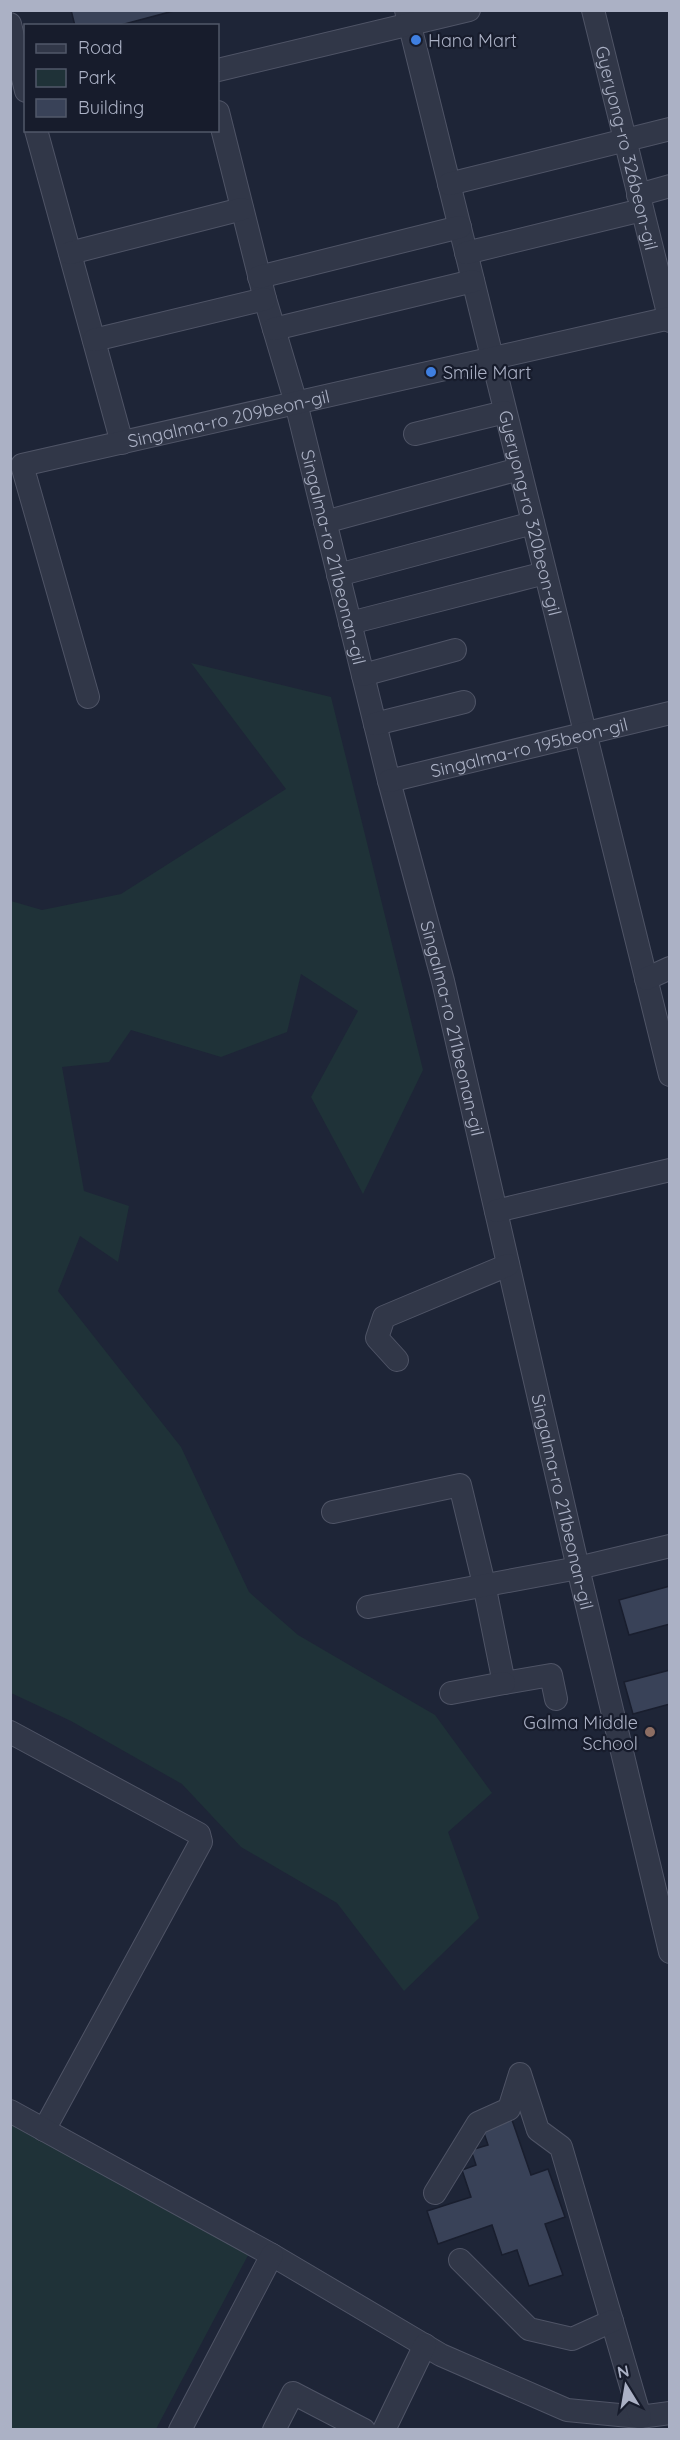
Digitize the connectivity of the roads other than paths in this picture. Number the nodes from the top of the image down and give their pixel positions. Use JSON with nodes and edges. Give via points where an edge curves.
{"nodes":[{"id":1,"x":469,"y":10,"type":"edge"},
{"id":2,"x":593,"y":10,"type":"edge"},
{"id":3,"x":408,"y":17,"type":"edge"},
{"id":4,"x":10,"y":24,"type":"edge"},
{"id":5,"x":219,"y":70,"type":"edge"},
{"id":6,"x":24,"y":82,"type":"edge"},
{"id":7,"x":219,"y":116,"type":"edge"},
{"id":8,"x":669,"y":129,"type":"edge"},
{"id":9,"x":37,"y":132,"type":"edge"},
{"id":10,"x":625,"y":141,"type":"junction"},
{"id":11,"x":449,"y":184,"type":"junction"},
{"id":12,"x":669,"y":186,"type":"edge"},
{"id":13,"x":640,"y":202,"type":"junction"},
{"id":14,"x":242,"y":209,"type":"junction"},
{"id":15,"x":460,"y":227,"type":"junction"},
{"id":16,"x":70,"y":253,"type":"junction"},
{"id":17,"x":466,"y":253,"type":"junction"},
{"id":18,"x":260,"y":276,"type":"junction"},
{"id":19,"x":473,"y":280,"type":"junction"},
{"id":20,"x":265,"y":299,"type":"junction"},
{"id":21,"x":669,"y":319,"type":"edge"},
{"id":22,"x":274,"y":329,"type":"junction"},
{"id":23,"x":94,"y":340,"type":"junction"},
{"id":24,"x":492,"y":358,"type":"junction"},
{"id":25,"x":296,"y":403,"type":"junction"},
{"id":26,"x":506,"y":412,"type":"junction"},
{"id":27,"x":415,"y":434,"type":"dead end"},
{"id":28,"x":122,"y":442,"type":"junction"},
{"id":29,"x":519,"y":469,"type":"junction"},
{"id":30,"x":325,"y":522,"type":"junction"},
{"id":31,"x":533,"y":523,"type":"junction"},
{"id":32,"x":545,"y":573,"type":"junction"},
{"id":33,"x":338,"y":575,"type":"junction"},
{"id":34,"x":350,"y":623,"type":"junction"},
{"id":35,"x":455,"y":650,"type":"dead end"},
{"id":36,"x":363,"y":675,"type":"junction"},
{"id":37,"x":88,"y":697,"type":"dead end"},
{"id":38,"x":464,"y":702,"type":"dead end"},
{"id":39,"x":669,"y":713,"type":"edge"},
{"id":40,"x":375,"y":724,"type":"junction"},
{"id":41,"x":585,"y":734,"type":"junction"},
{"id":42,"x":389,"y":781,"type":"junction"},
{"id":43,"x":669,"y":968,"type":"edge"},
{"id":44,"x":646,"y":979,"type":"junction"},
{"id":45,"x":669,"y":1075,"type":"edge"},
{"id":46,"x":669,"y":1170,"type":"edge"},
{"id":47,"x":496,"y":1211,"type":"junction"},
{"id":48,"x":508,"y":1265,"type":"junction"},
{"id":49,"x":397,"y":1360,"type":"dead end"},
{"id":50,"x":333,"y":1512,"type":"dead end"},
{"id":51,"x":669,"y":1546,"type":"edge"},
{"id":52,"x":578,"y":1568,"type":"junction"},
{"id":53,"x":484,"y":1584,"type":"junction"},
{"id":54,"x":368,"y":1607,"type":"dead end"},
{"id":55,"x":504,"y":1683,"type":"junction"},
{"id":56,"x":451,"y":1693,"type":"dead end"},
{"id":57,"x":556,"y":1699,"type":"dead end"},
{"id":58,"x":10,"y":1732,"type":"edge"},
{"id":59,"x":669,"y":1952,"type":"edge"},
{"id":60,"x":10,"y":2111,"type":"edge"},
{"id":61,"x":44,"y":2130,"type":"junction"},
{"id":62,"x":435,"y":2193,"type":"dead end"},
{"id":63,"x":272,"y":2255,"type":"junction"},
{"id":64,"x":460,"y":2260,"type":"dead end"},
{"id":65,"x":612,"y":2321,"type":"junction"},
{"id":66,"x":425,"y":2345,"type":"junction"},
{"id":67,"x":669,"y":2413,"type":"edge"},
{"id":68,"x":640,"y":2417,"type":"junction"},
{"id":69,"x":180,"y":2430,"type":"edge"},
{"id":70,"x":274,"y":2430,"type":"edge"},
{"id":71,"x":364,"y":2430,"type":"edge"},
{"id":72,"x":384,"y":2430,"type":"edge"}],
"edges":[{"from":1,"to":3,"type":"street"},
{"from":2,"to":10,"type":"street","name":"Gyeryong-ro 326beon-gil"},
{"from":3,"to":5,"type":"street"},
{"from":3,"to":11,"type":"street","name":"Gyeryong-ro 320beon-gil"},
{"from":4,"to":6,"type":"street"},
{"from":7,"to":14,"type":"street","name":"Singalma-ro 211beonan-gil"},
{"from":8,"to":10,"type":"street"},
{"from":9,"to":16,"type":"street"},
{"from":10,"to":11,"type":"street"},
{"from":10,"to":13,"type":"street","name":"Gyeryong-ro 326beon-gil"},
{"from":11,"to":15,"type":"street","name":"Gyeryong-ro 320beon-gil"},
{"from":12,"to":13,"type":"street"},
{"from":13,"to":17,"type":"street"},
{"from":13,"to":21,"type":"street","name":"Gyeryong-ro 326beon-gil"},
{"from":14,"to":16,"type":"street"},
{"from":14,"to":18,"type":"street","name":"Singalma-ro 211beonan-gil"},
{"from":15,"to":17,"type":"street","name":"Gyeryong-ro 320beon-gil"},
{"from":15,"to":18,"type":"street"},
{"from":16,"to":23,"type":"street"},
{"from":17,"to":19,"type":"street","name":"Gyeryong-ro 320beon-gil"},
{"from":18,"to":20,"type":"street","name":"Singalma-ro 211beonan-gil"},
{"from":19,"to":22,"type":"street"},
{"from":19,"to":24,"type":"street","name":"Gyeryong-ro 320beon-gil"},
{"from":20,"to":22,"type":"street","name":"Singalma-ro 211beonan-gil"},
{"from":20,"to":23,"type":"street"},
{"from":21,"to":24,"type":"street","name":"Singalma-ro 209beon-gil"},
{"from":22,"to":25,"type":"street","name":"Singalma-ro 211beonan-gil"},
{"from":23,"to":28,"type":"street"},
{"from":24,"to":25,"type":"street","name":"Singalma-ro 209beon-gil"},
{"from":24,"to":26,"type":"street","name":"Gyeryong-ro 320beon-gil"},
{"from":25,"to":28,"type":"street","name":"Singalma-ro 209beon-gil"},
{"from":25,"to":30,"type":"street","name":"Singalma-ro 211beonan-gil"},
{"from":26,"to":27,"type":"street"},
{"from":26,"to":29,"type":"street","name":"Gyeryong-ro 320beon-gil"},
{"from":28,"to":37,"type":"street","name":"Singalma-ro 209beon-gil","via":[[22,465]]},
{"from":29,"to":30,"type":"street"},
{"from":29,"to":31,"type":"street","name":"Gyeryong-ro 320beon-gil"},
{"from":30,"to":33,"type":"street","name":"Singalma-ro 211beonan-gil"},
{"from":31,"to":32,"type":"street","name":"Gyeryong-ro 320beon-gil"},
{"from":31,"to":33,"type":"street"},
{"from":32,"to":34,"type":"street"},
{"from":32,"to":41,"type":"street","name":"Gyeryong-ro 320beon-gil"},
{"from":33,"to":34,"type":"street","name":"Singalma-ro 211beonan-gil"},
{"from":34,"to":36,"type":"street","name":"Singalma-ro 211beonan-gil"},
{"from":35,"to":36,"type":"street"},
{"from":36,"to":40,"type":"street","name":"Singalma-ro 211beonan-gil"},
{"from":38,"to":40,"type":"street"},
{"from":39,"to":41,"type":"street","name":"Singalma-ro 195beon-gil"},
{"from":40,"to":42,"type":"street","name":"Singalma-ro 211beonan-gil"},
{"from":41,"to":42,"type":"street","name":"Singalma-ro 195beon-gil"},
{"from":41,"to":44,"type":"street","name":"Gyeryong-ro 320beon-gil"},
{"from":42,"to":47,"type":"street","name":"Singalma-ro 211beonan-gil","via":[[443,981]]},
{"from":43,"to":44,"type":"street"},
{"from":44,"to":45,"type":"street","name":"Gyeryong-ro 320beon-gil"},
{"from":46,"to":47,"type":"street"},
{"from":47,"to":48,"type":"street","name":"Singalma-ro 211beonan-gil"},
{"from":48,"to":49,"type":"street","via":[[384,1317],[377,1338]]},
{"from":48,"to":52,"type":"street","name":"Singalma-ro 211beonan-gil"},
{"from":50,"to":53,"type":"street","via":[[460,1485]]},
{"from":51,"to":52,"type":"street"},
{"from":52,"to":53,"type":"street"},
{"from":52,"to":59,"type":"street","name":"Singalma-ro 211beonan-gil"},
{"from":53,"to":54,"type":"street"},
{"from":53,"to":55,"type":"street"},
{"from":55,"to":56,"type":"street"},
{"from":55,"to":57,"type":"street","via":[[551,1675]]},
{"from":58,"to":61,"type":"street","via":[[199,1834],[201,1842]]},
{"from":60,"to":61,"type":"street"},
{"from":61,"to":63,"type":"street"},
{"from":62,"to":65,"type":"street","via":[[478,2123],[509,2109],[520,2074],[538,2130],[561,2147]]},
{"from":63,"to":66,"type":"street"},
{"from":63,"to":69,"type":"street"},
{"from":64,"to":65,"type":"street","via":[[529,2329],[572,2339]]},
{"from":65,"to":68,"type":"street"},
{"from":66,"to":68,"type":"street","via":[[567,2410]]},
{"from":66,"to":72,"type":"street"},
{"from":67,"to":68,"type":"street"},
{"from":70,"to":71,"type":"street","via":[[293,2393]]}]}
